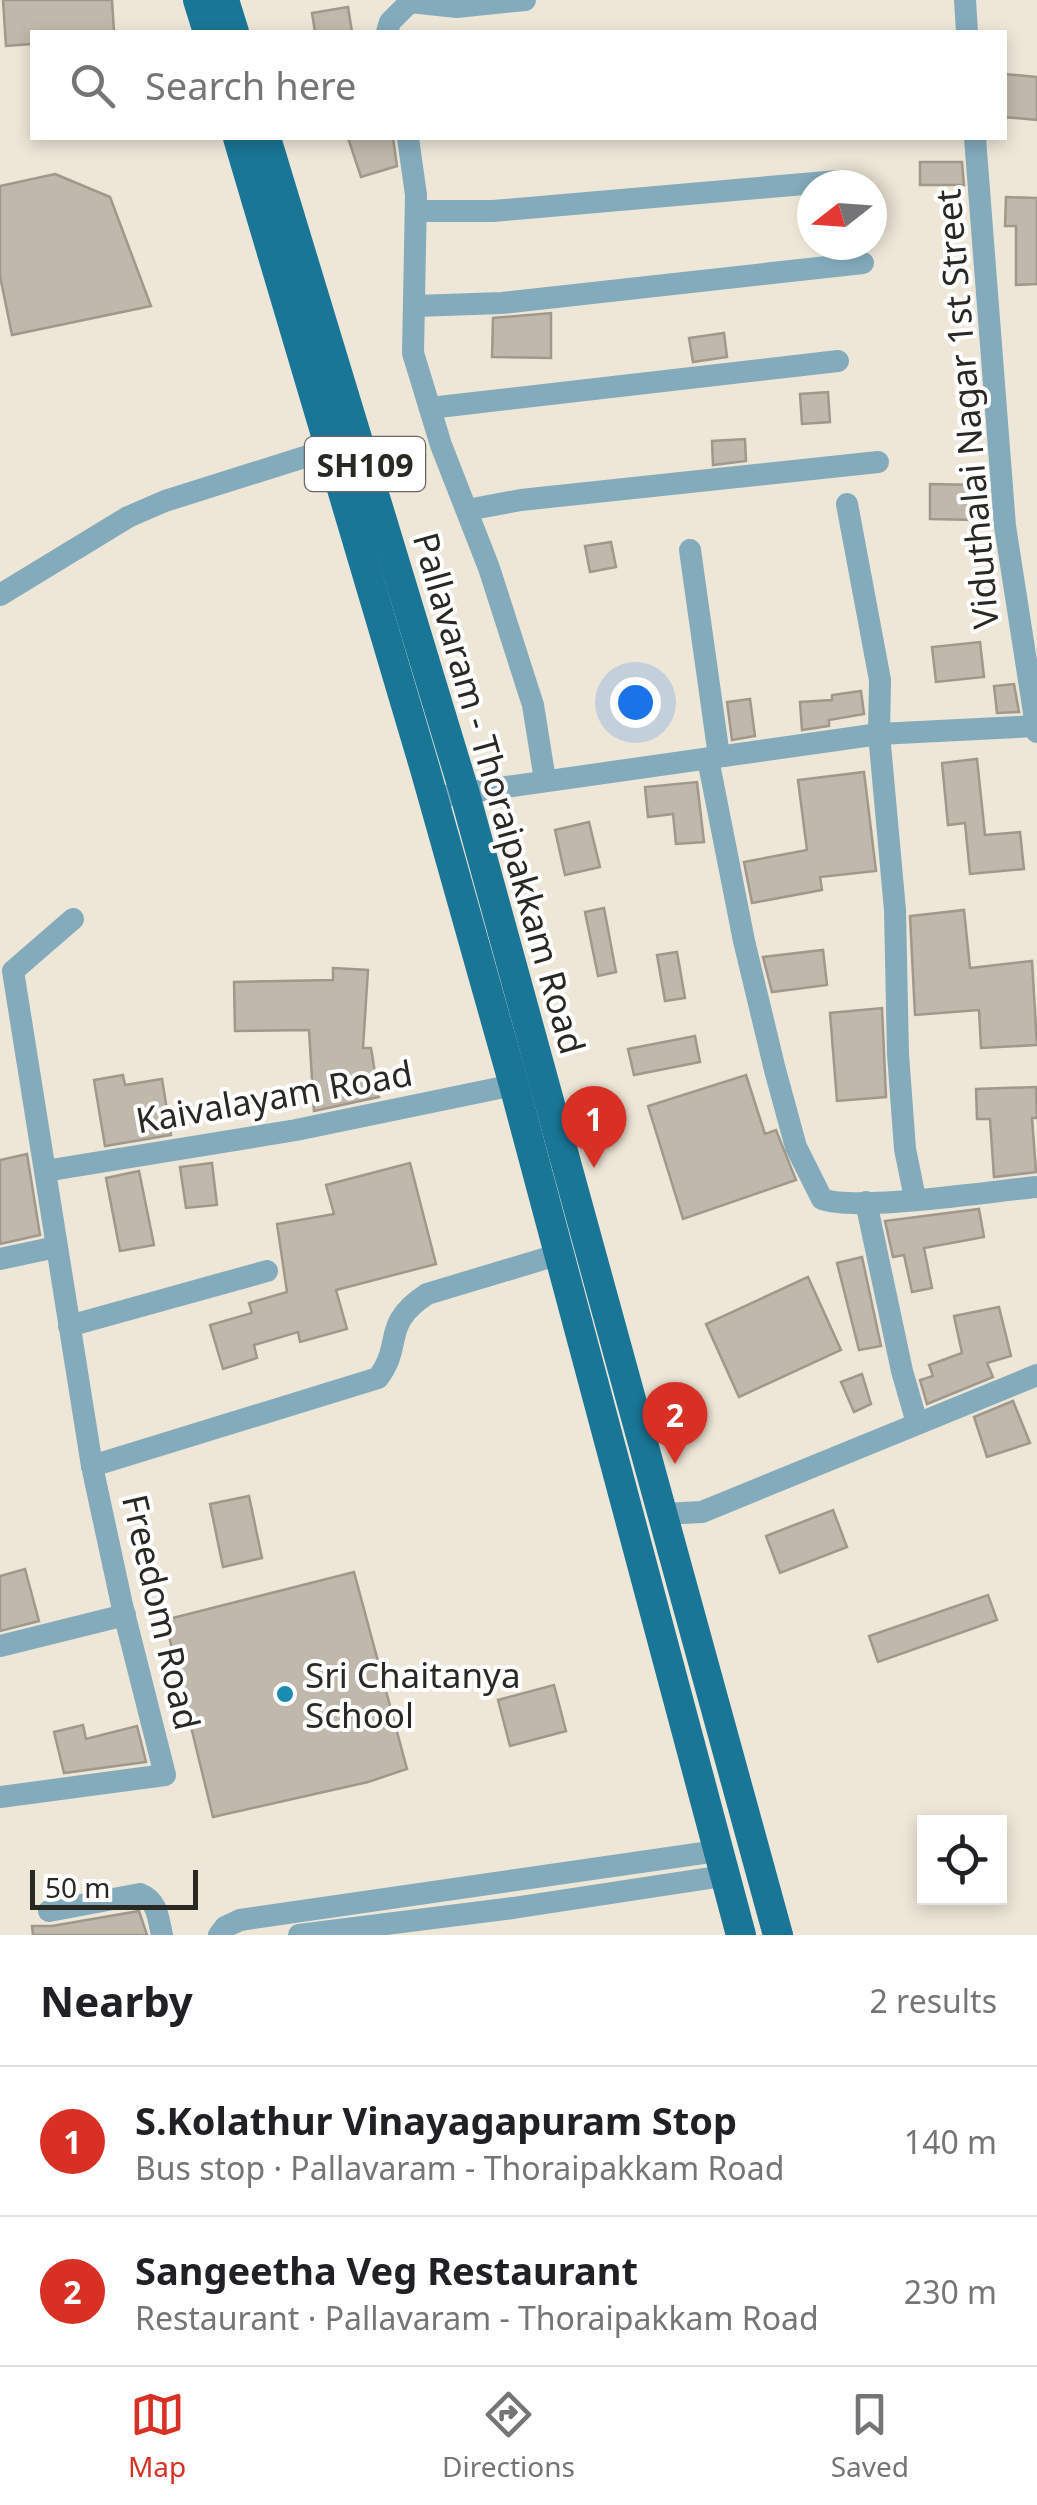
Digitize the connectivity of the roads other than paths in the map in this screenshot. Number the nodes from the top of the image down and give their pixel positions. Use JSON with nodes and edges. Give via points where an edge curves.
{"nodes":[{"id":1,"x":198,"y":0,"type":"edge"},
{"id":2,"x":224,"y":0,"type":"edge"},
{"id":3,"x":526,"y":0,"type":"edge"},
{"id":4,"x":965,"y":0,"type":"edge"},
{"id":5,"x":480,"y":3,"type":"edge"},
{"id":6,"x":388,"y":27,"type":"edge"},
{"id":7,"x":207,"y":30,"type":"edge"},
{"id":8,"x":233,"y":30,"type":"edge"},
{"id":9,"x":967,"y":30,"type":"edge"},
{"id":10,"x":239,"y":140,"type":"edge"},
{"id":11,"x":267,"y":140,"type":"edge"},
{"id":12,"x":408,"y":140,"type":"edge"},
{"id":13,"x":975,"y":140,"type":"edge"},
{"id":14,"x":797,"y":185,"type":"edge"},
{"id":15,"x":416,"y":211,"type":"junction"},
{"id":16,"x":863,"y":263,"type":"dead end"},
{"id":17,"x":415,"y":306,"type":"junction"},
{"id":18,"x":838,"y":361,"type":"dead end"},
{"id":19,"x":430,"y":408,"type":"junction"},
{"id":20,"x":330,"y":448,"type":"junction"},
{"id":21,"x":878,"y":462,"type":"dead end"},
{"id":22,"x":847,"y":504,"type":"dead end"},
{"id":23,"x":466,"y":510,"type":"junction"},
{"id":24,"x":690,"y":550,"type":"dead end"},
{"id":25,"x":0,"y":595,"type":"edge"},
{"id":26,"x":1037,"y":728,"type":"edge"},
{"id":27,"x":879,"y":734,"type":"junction"},
{"id":28,"x":712,"y":758,"type":"junction"},
{"id":29,"x":545,"y":780,"type":"junction"},
{"id":30,"x":464,"y":791,"type":"junction"},
{"id":31,"x":433,"y":799,"type":"junction"},
{"id":32,"x":73,"y":919,"type":"dead end"},
{"id":33,"x":514,"y":1085,"type":"junction"},
{"id":34,"x":45,"y":1171,"type":"junction"},
{"id":35,"x":1037,"y":1187,"type":"edge"},
{"id":36,"x":915,"y":1198,"type":"junction"},
{"id":37,"x":866,"y":1202,"type":"junction"},
{"id":38,"x":56,"y":1247,"type":"junction"},
{"id":39,"x":560,"y":1254,"type":"junction"},
{"id":40,"x":0,"y":1259,"type":"edge"},
{"id":41,"x":267,"y":1272,"type":"dead end"},
{"id":42,"x":70,"y":1326,"type":"junction"},
{"id":43,"x":1037,"y":1375,"type":"edge"},
{"id":44,"x":916,"y":1424,"type":"junction"},
{"id":45,"x":92,"y":1466,"type":"junction"},
{"id":46,"x":636,"y":1477,"type":"junction"},
{"id":47,"x":662,"y":1514,"type":"junction"},
{"id":48,"x":126,"y":1615,"type":"junction"},
{"id":49,"x":0,"y":1646,"type":"edge"},
{"id":50,"x":0,"y":1797,"type":"edge"},
{"id":51,"x":720,"y":1864,"type":"junction"},
{"id":52,"x":49,"y":1911,"type":"dead end"},
{"id":53,"x":162,"y":1935,"type":"edge"},
{"id":54,"x":219,"y":1935,"type":"edge"},
{"id":55,"x":299,"y":1935,"type":"edge"},
{"id":56,"x":741,"y":1935,"type":"edge"},
{"id":57,"x":778,"y":1935,"type":"edge"}],
"edges":[{"from":1,"to":7,"type":"main road"},
{"from":2,"to":8,"type":"main road"},
{"from":3,"to":5,"type":"street"},
{"from":4,"to":9,"type":"street"},
{"from":5,"to":6,"type":"street","via":[[410,2]]},
{"from":10,"to":20,"type":"main road","name":"Pallavaram - Thoraipakkam Road","number":"SH109"},
{"from":11,"to":30,"type":"main road","name":"Pallavaram - Thoraipakkam Road","number":"SH109"},
{"from":12,"to":15,"type":"street"},
{"from":13,"to":26,"type":"street","name":"Viduthalai Nagar 1st Street","via":[[1005,526]]},
{"from":14,"to":15,"type":"street","via":[[493,212]]},
{"from":15,"to":17,"type":"street"},
{"from":16,"to":17,"type":"street","via":[[502,303]]},
{"from":17,"to":19,"type":"street","via":[[413,354]]},
{"from":18,"to":19,"type":"street"},
{"from":19,"to":23,"type":"street"},
{"from":20,"to":25,"type":"street","via":[[165,501]]},
{"from":20,"to":31,"type":"main road","name":"Pallavaram - Thoraipakkam Road","number":"SH109"},
{"from":21,"to":23,"type":"street"},
{"from":22,"to":27,"type":"street","via":[[880,680]]},
{"from":23,"to":29,"type":"street","via":[[533,704]]},
{"from":24,"to":28,"type":"street"},
{"from":26,"to":27,"type":"street"},
{"from":27,"to":28,"type":"street"},
{"from":27,"to":36,"type":"street","via":[[905,1148]]},
{"from":28,"to":29,"type":"street"},
{"from":28,"to":37,"type":"street","via":[[744,941],[796,1147],[822,1198]]},
{"from":29,"to":30,"type":"street"},
{"from":30,"to":31,"type":"street"},
{"from":30,"to":46,"type":"main road","name":"Pallavaram - Thoraipakkam Road","number":"SH109"},
{"from":31,"to":33,"type":"main road","name":"Pallavaram - Thoraipakkam Road","number":"SH109"},
{"from":32,"to":34,"type":"street","name":"Freedom Road","via":[[13,971]]},
{"from":33,"to":34,"type":"street","name":"Kaivalayam Road"},
{"from":33,"to":39,"type":"main road","name":"Pallavaram - Thoraipakkam Road","number":"SH109"},
{"from":34,"to":38,"type":"street","name":"Freedom Road"},
{"from":35,"to":36,"type":"street"},
{"from":36,"to":37,"type":"street"},
{"from":37,"to":44,"type":"street"},
{"from":38,"to":40,"type":"street"},
{"from":38,"to":42,"type":"street","name":"Freedom Road"},
{"from":39,"to":45,"type":"street","via":[[410,1305],[397,1320],[378,1378]]},
{"from":39,"to":46,"type":"main road","name":"Pallavaram - Thoraipakkam Road","number":"SH109"},
{"from":41,"to":42,"type":"street"},
{"from":42,"to":45,"type":"street","name":"Freedom Road"},
{"from":43,"to":44,"type":"street"},
{"from":44,"to":47,"type":"street","via":[[702,1512]]},
{"from":45,"to":48,"type":"street","name":"Freedom Road"},
{"from":46,"to":47,"type":"main road","name":"Pallavaram - Thoraipakkam Road","number":"SH109"},
{"from":46,"to":51,"type":"main road","name":"Pallavaram - Thoraipakkam Road","number":"SH109"},
{"from":47,"to":57,"type":"main road","name":"Pallavaram - Thoraipakkam Road","number":"SH109"},
{"from":48,"to":49,"type":"street"},
{"from":48,"to":50,"type":"street","name":"Freedom Road","via":[[165,1775]]},
{"from":51,"to":54,"type":"street","via":[[240,1920]]},
{"from":51,"to":55,"type":"street","via":[[513,1908]]},
{"from":51,"to":56,"type":"main road","name":"Pallavaram - Thoraipakkam Road","number":"SH109"},
{"from":52,"to":53,"type":"street","via":[[140,1894],[156,1909]]}]}
